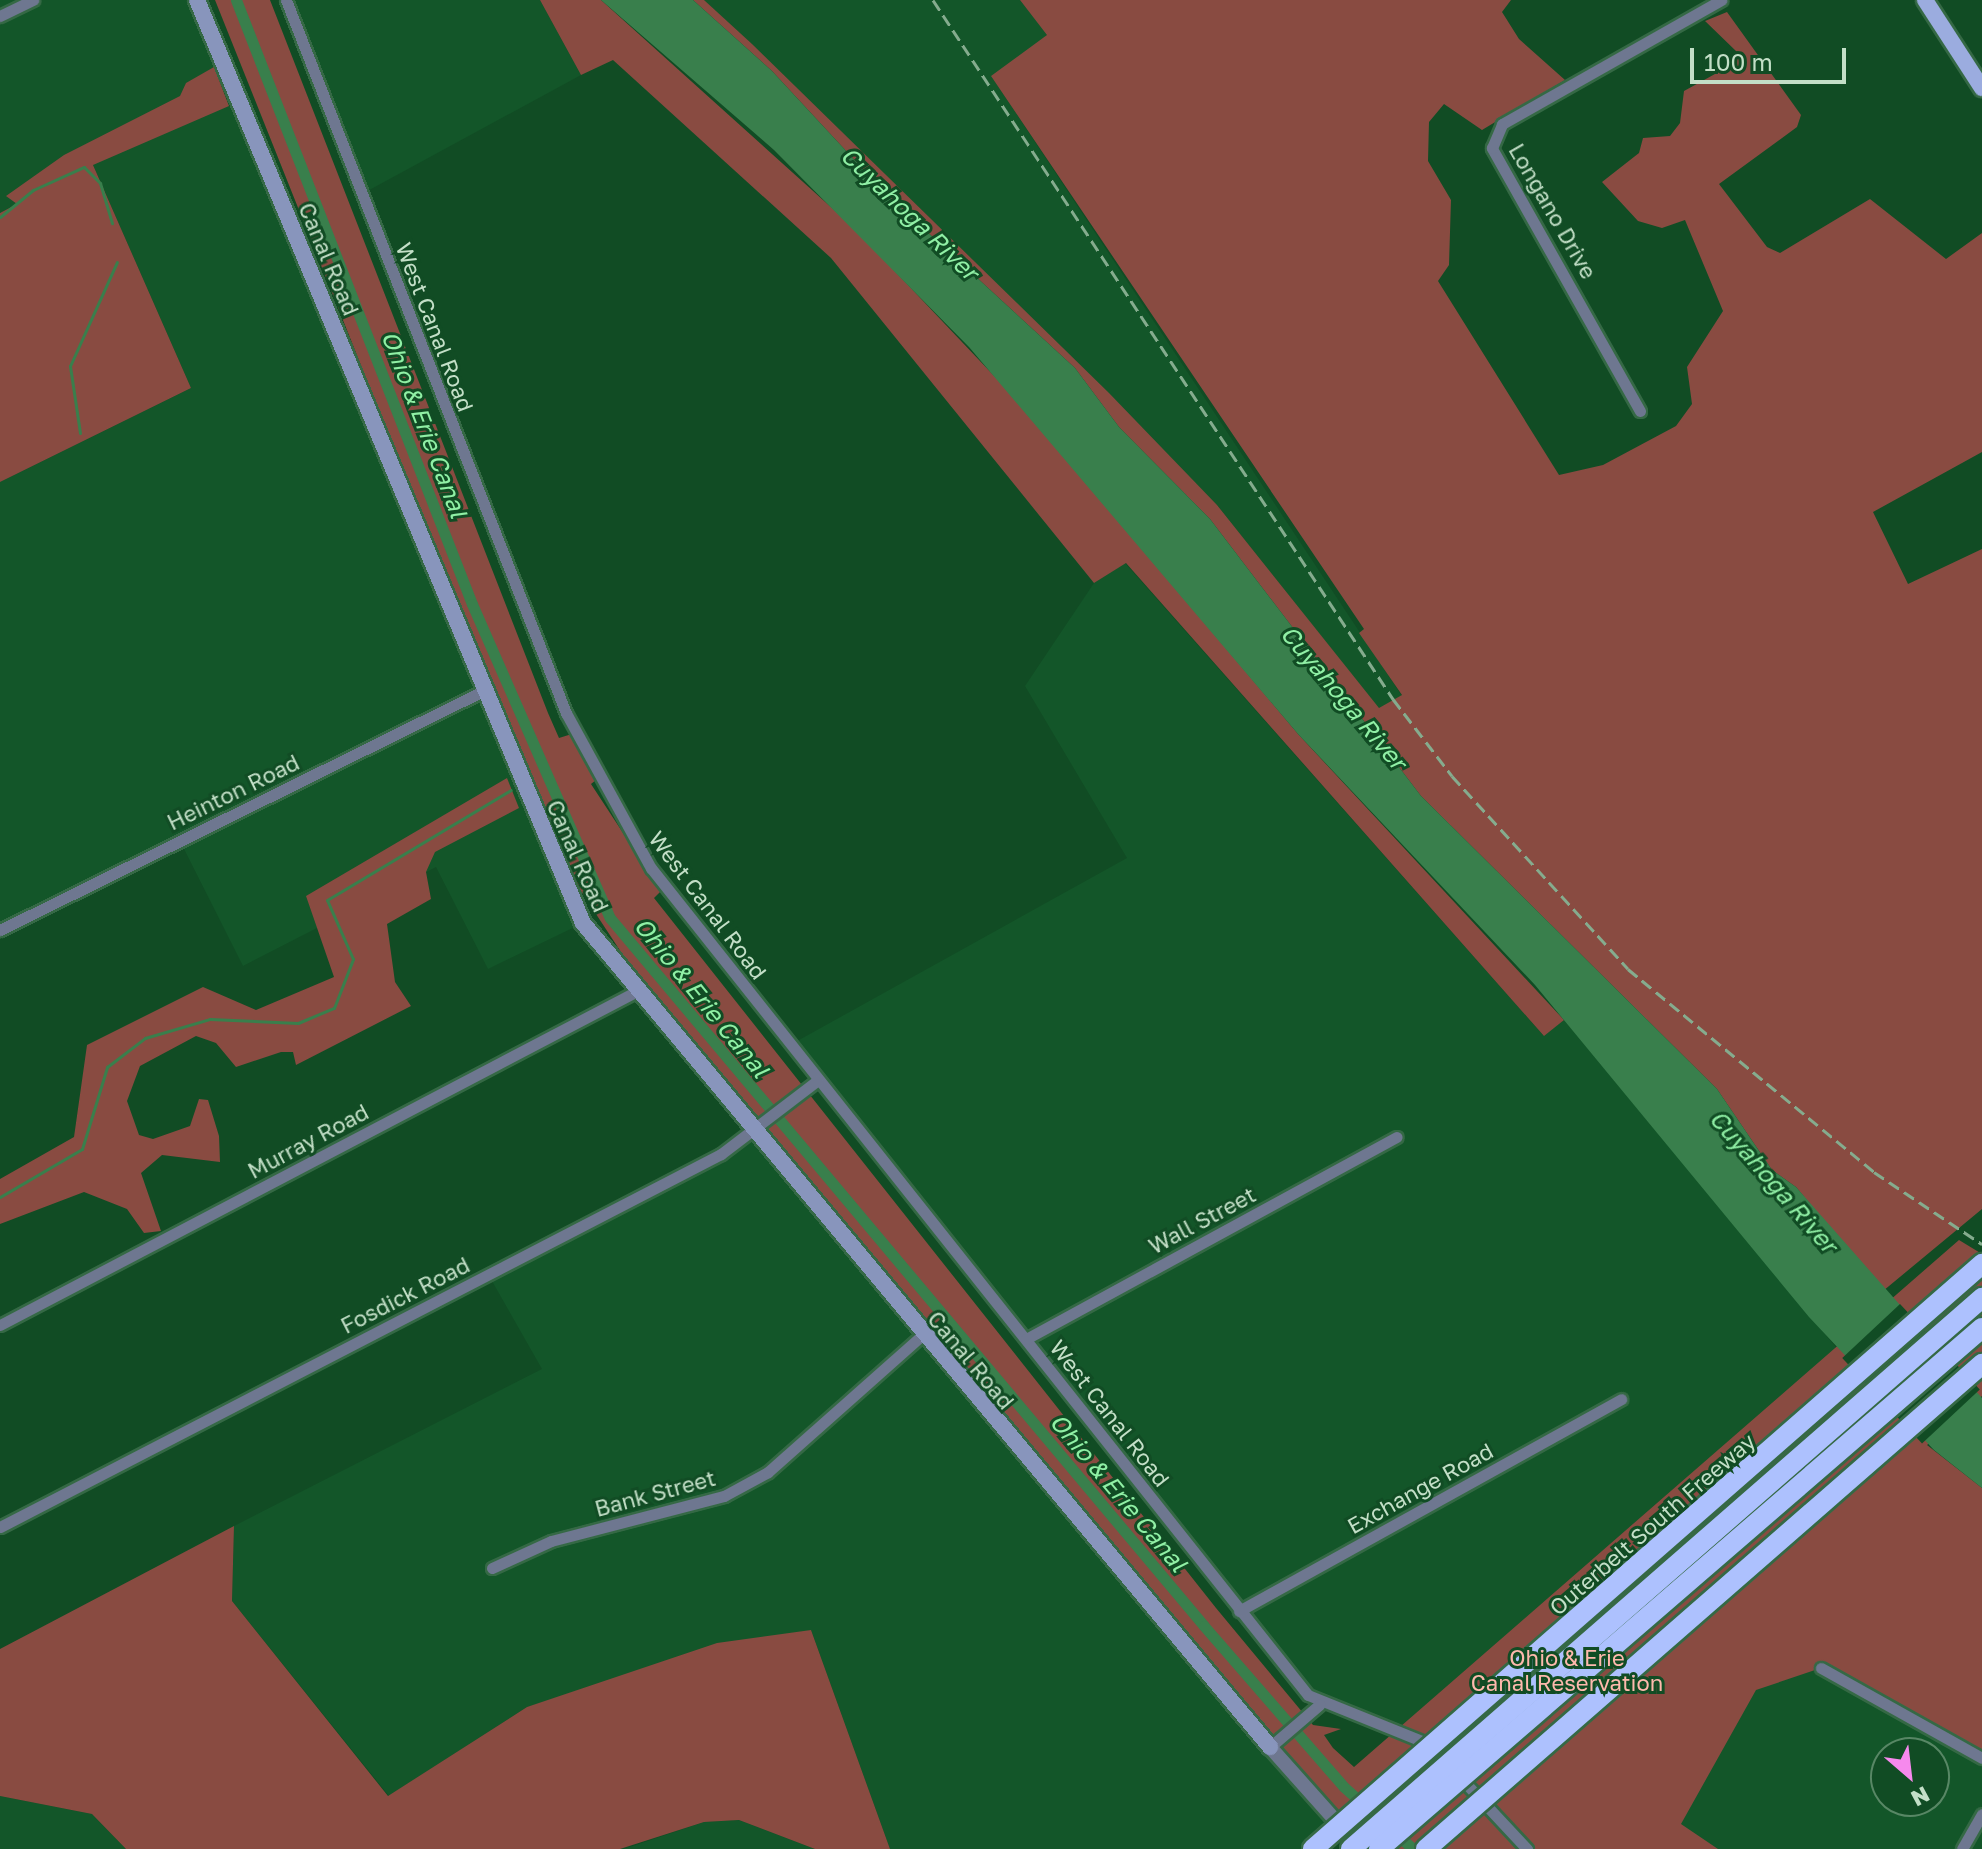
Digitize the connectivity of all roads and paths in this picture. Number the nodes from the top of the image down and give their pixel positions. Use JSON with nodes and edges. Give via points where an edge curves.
{"nodes":[{"id":1,"x":33,"y":0,"type":"edge"},
{"id":2,"x":197,"y":0,"type":"edge"},
{"id":3,"x":286,"y":0,"type":"edge"},
{"id":4,"x":1721,"y":0,"type":"edge"},
{"id":5,"x":1925,"y":0,"type":"edge"},
{"id":6,"x":0,"y":16,"type":"edge"},
{"id":7,"x":1982,"y":88,"type":"edge"},
{"id":8,"x":1640,"y":411,"type":"dead end"},
{"id":9,"x":485,"y":690,"type":"junction"},
{"id":10,"x":0,"y":930,"type":"edge"},
{"id":11,"x":635,"y":992,"type":"junction"},
{"id":12,"x":818,"y":1080,"type":"junction"},
{"id":13,"x":760,"y":1128,"type":"junction"},
{"id":14,"x":1397,"y":1137,"type":"dead end"},
{"id":15,"x":1982,"y":1264,"type":"edge"},
{"id":16,"x":1982,"y":1298,"type":"edge"},
{"id":17,"x":0,"y":1325,"type":"edge"},
{"id":18,"x":1982,"y":1328,"type":"edge"},
{"id":19,"x":921,"y":1336,"type":"junction"},
{"id":20,"x":1026,"y":1339,"type":"junction"},
{"id":21,"x":1982,"y":1364,"type":"edge"},
{"id":22,"x":1621,"y":1399,"type":"dead end"},
{"id":23,"x":0,"y":1527,"type":"edge"},
{"id":24,"x":492,"y":1568,"type":"dead end"},
{"id":25,"x":1239,"y":1611,"type":"junction"},
{"id":26,"x":1821,"y":1668,"type":"dead end"},
{"id":27,"x":1319,"y":1705,"type":"junction"},
{"id":28,"x":1270,"y":1747,"type":"junction"},
{"id":29,"x":1982,"y":1758,"type":"edge"},
{"id":30,"x":1982,"y":1814,"type":"edge"},
{"id":31,"x":1313,"y":1849,"type":"edge"},
{"id":32,"x":1351,"y":1849,"type":"edge"},
{"id":33,"x":1361,"y":1849,"type":"edge"},
{"id":34,"x":1379,"y":1849,"type":"edge"},
{"id":35,"x":1426,"y":1849,"type":"edge"},
{"id":36,"x":1527,"y":1849,"type":"edge"},
{"id":37,"x":1962,"y":1849,"type":"edge"}],
"edges":[{"from":1,"to":6,"type":"street"},
{"from":2,"to":9,"type":"main road","name":"Canal Road"},
{"from":3,"to":12,"type":"street","name":"West Canal Road","via":[[595,774],[651,868]]},
{"from":4,"to":8,"type":"street","name":"Longano Drive","via":[[1502,124],[1492,148]]},
{"from":5,"to":7,"type":"main road"},
{"from":9,"to":10,"type":"street","name":"Heinton Road"},
{"from":9,"to":11,"type":"main road","name":"Canal Road","via":[[570,900]]},
{"from":11,"to":13,"type":"main road","name":"Canal Road"},
{"from":11,"to":17,"type":"street","name":"Murray Road"},
{"from":12,"to":13,"type":"street","name":"Fosdick Road"},
{"from":12,"to":20,"type":"street","name":"West Canal Road"},
{"from":13,"to":19,"type":"main road","name":"Canal Road"},
{"from":13,"to":23,"type":"street","name":"Fosdick Road"},
{"from":14,"to":20,"type":"street","name":"Wall Street"},
{"from":15,"to":31,"type":"highway","name":"Outerbelt South Freeway","bridge":true},
{"from":16,"to":32,"type":"highway","bridge":true},
{"from":18,"to":34,"type":"highway","bridge":true},
{"from":19,"to":24,"type":"street","name":"Bank Street","via":[[768,1472],[724,1496],[551,1541]]},
{"from":19,"to":28,"type":"main road","name":"Canal Road"},
{"from":20,"to":25,"type":"street","name":"West Canal Road"},
{"from":21,"to":35,"type":"highway","bridge":true},
{"from":22,"to":25,"type":"street","name":"Exchange Road"},
{"from":25,"to":27,"type":"street","name":"West Canal Road"},
{"from":26,"to":29,"type":"street"},
{"from":27,"to":28,"type":"street"},
{"from":27,"to":36,"type":"street","via":[[1429,1744]]},
{"from":28,"to":33,"type":"street","name":"Canal Road"},
{"from":30,"to":37,"type":"street"}]}
